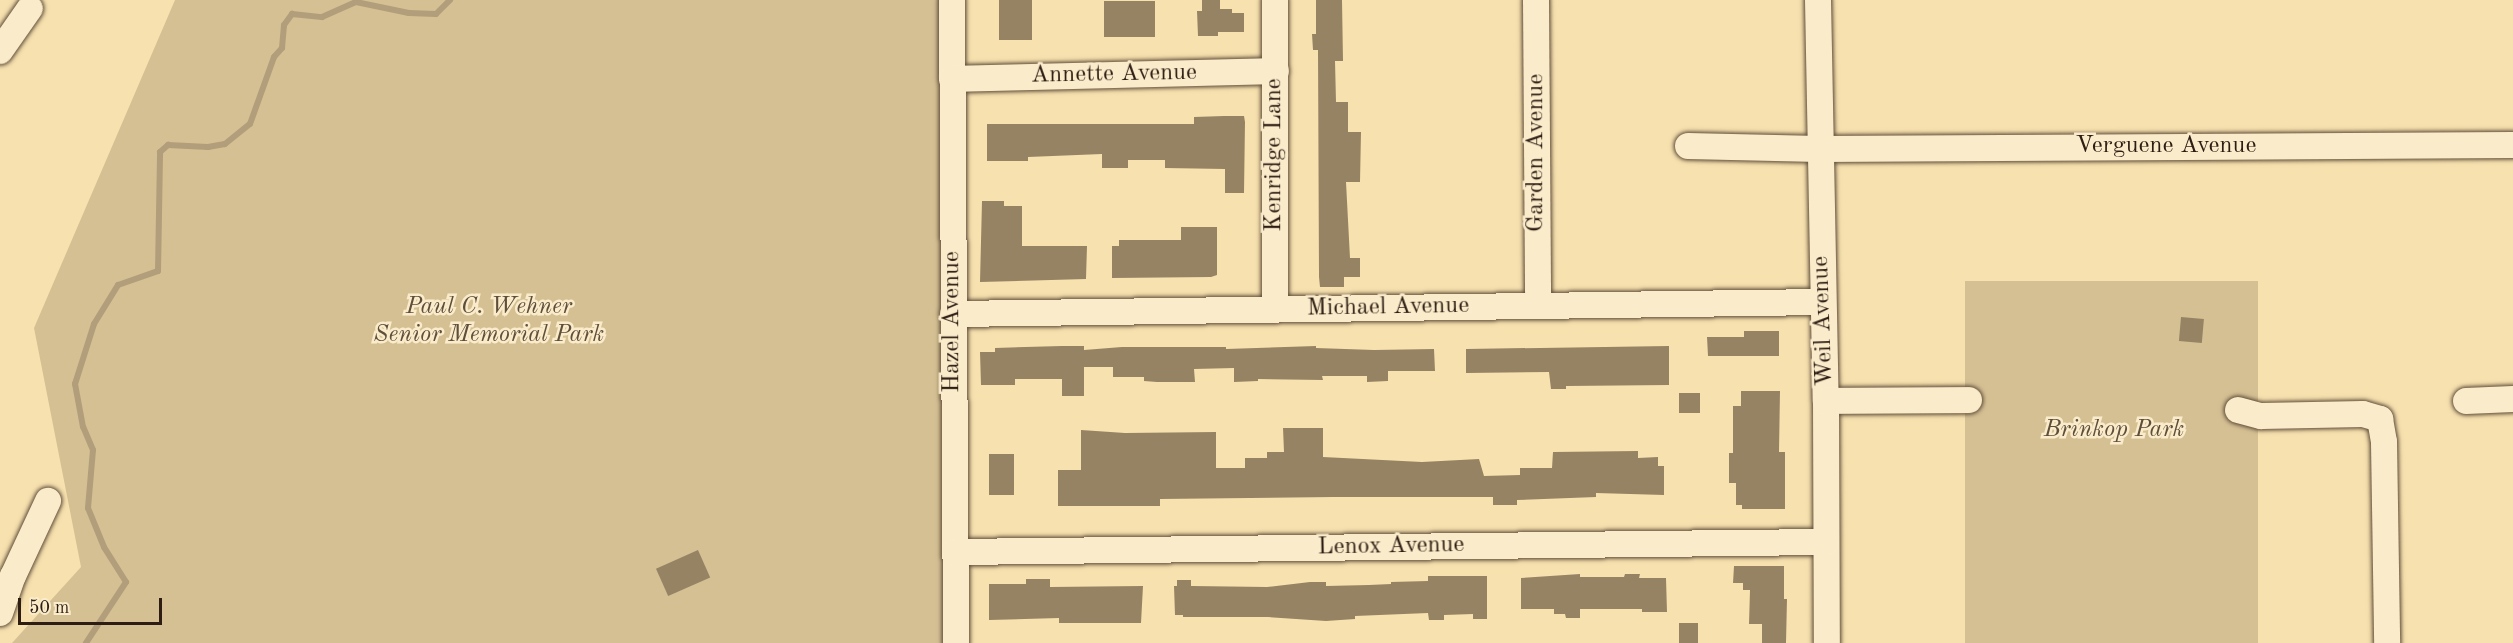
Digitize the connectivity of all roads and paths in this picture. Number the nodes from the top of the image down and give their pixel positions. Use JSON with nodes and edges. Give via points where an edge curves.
{"nodes":[{"id":1,"x":952,"y":0,"type":"edge"},
{"id":2,"x":1275,"y":0,"type":"edge"},
{"id":3,"x":1536,"y":0,"type":"edge"},
{"id":4,"x":1818,"y":0,"type":"edge"},
{"id":5,"x":30,"y":8,"type":"dead end"},
{"id":6,"x":0,"y":51,"type":"edge"},
{"id":7,"x":1276,"y":71,"type":"junction"},
{"id":8,"x":952,"y":79,"type":"junction"},
{"id":9,"x":2513,"y":145,"type":"edge"},
{"id":10,"x":1688,"y":146,"type":"dead end"},
{"id":11,"x":1819,"y":148,"type":"junction"},
{"id":12,"x":1823,"y":302,"type":"junction"},
{"id":13,"x":1538,"y":306,"type":"junction"},
{"id":14,"x":1275,"y":309,"type":"junction"},
{"id":15,"x":953,"y":314,"type":"junction"},
{"id":16,"x":2513,"y":399,"type":"edge"},
{"id":17,"x":1969,"y":400,"type":"dead end"},
{"id":18,"x":1826,"y":401,"type":"junction"},
{"id":19,"x":2466,"y":401,"type":"dead end"},
{"id":20,"x":2238,"y":410,"type":"dead end"},
{"id":21,"x":48,"y":501,"type":"dead end"},
{"id":22,"x":1826,"y":542,"type":"junction"},
{"id":23,"x":955,"y":552,"type":"junction"},
{"id":24,"x":6,"y":573,"type":"edge"},
{"id":25,"x":0,"y":613,"type":"edge"},
{"id":26,"x":956,"y":643,"type":"edge"},
{"id":27,"x":1827,"y":643,"type":"edge"},
{"id":28,"x":2387,"y":643,"type":"edge"}],
"edges":[{"from":1,"to":8,"type":"street","name":"Hazel Avenue"},
{"from":2,"to":7,"type":"street","name":"Kenridge Lane"},
{"from":3,"to":13,"type":"street","name":"Garden Avenue"},
{"from":4,"to":11,"type":"street","name":"Weil Avenue"},
{"from":5,"to":6,"type":"street"},
{"from":7,"to":8,"type":"street","name":"Annette Avenue"},
{"from":7,"to":14,"type":"street","name":"Kenridge Lane"},
{"from":8,"to":15,"type":"street","name":"Hazel Avenue"},
{"from":9,"to":11,"type":"street","name":"Verguene Avenue"},
{"from":10,"to":11,"type":"street","name":"Verguene Avenue"},
{"from":11,"to":12,"type":"street","name":"Weil Avenue"},
{"from":12,"to":13,"type":"street","name":"Michael Avenue"},
{"from":12,"to":18,"type":"street","name":"Weil Avenue"},
{"from":13,"to":14,"type":"street","name":"Michael Avenue"},
{"from":14,"to":15,"type":"street","name":"Michael Avenue"},
{"from":15,"to":23,"type":"street","name":"Hazel Avenue"},
{"from":16,"to":19,"type":"street"},
{"from":17,"to":18,"type":"street"},
{"from":18,"to":22,"type":"street","name":"Weil Avenue"},
{"from":20,"to":28,"type":"street","via":[[2261,416],[2363,414],[2380,419],[2384,442]]},
{"from":21,"to":24,"type":"street"},
{"from":22,"to":23,"type":"street","name":"Lenox Avenue"},
{"from":22,"to":27,"type":"street","name":"Weil Avenue"},
{"from":23,"to":26,"type":"street","name":"Hazel Avenue"},
{"from":24,"to":25,"type":"street"}]}
